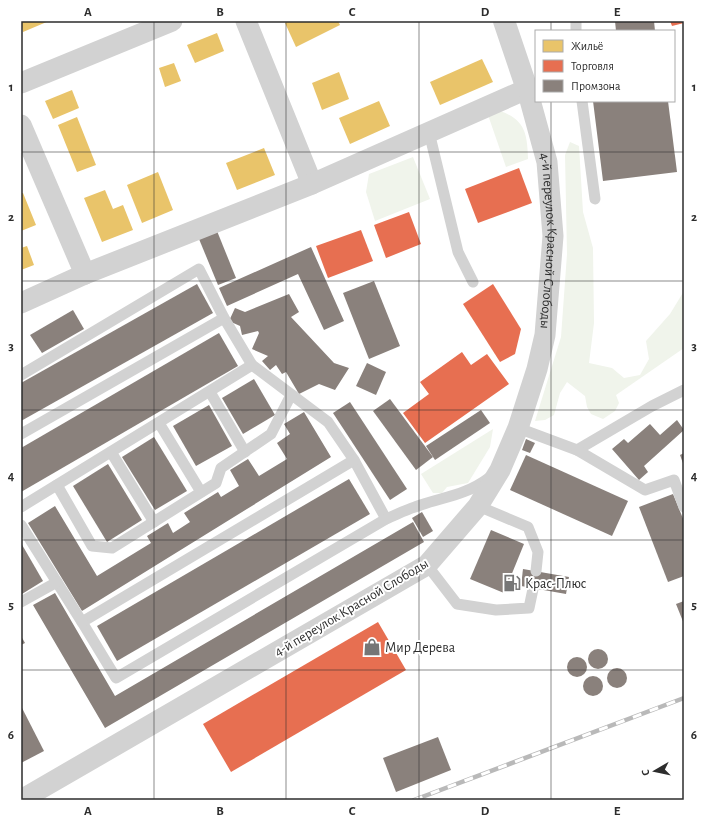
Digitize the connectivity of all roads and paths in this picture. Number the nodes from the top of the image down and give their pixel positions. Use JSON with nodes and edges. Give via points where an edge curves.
{"nodes":[{"id":1,"x":172,"y":21,"type":"edge"},
{"id":2,"x":246,"y":21,"type":"edge"},
{"id":3,"x":504,"y":21,"type":"edge"},
{"id":4,"x":21,"y":83,"type":"edge"},
{"id":5,"x":527,"y":89,"type":"junction"},
{"id":6,"x":582,"y":102,"type":"edge"},
{"id":7,"x":21,"y":125,"type":"edge"},
{"id":8,"x":428,"y":132,"type":"junction"},
{"id":9,"x":312,"y":184,"type":"junction"},
{"id":10,"x":595,"y":199,"type":"dead end"},
{"id":11,"x":85,"y":274,"type":"junction"},
{"id":12,"x":473,"y":282,"type":"dead end"},
{"id":13,"x":21,"y":303,"type":"edge"},
{"id":14,"x":224,"y":318,"type":"junction"},
{"id":15,"x":252,"y":365,"type":"junction"},
{"id":16,"x":21,"y":375,"type":"edge"},
{"id":17,"x":684,"y":390,"type":"edge"},
{"id":18,"x":210,"y":392,"type":"junction"},
{"id":19,"x":291,"y":394,"type":"junction"},
{"id":20,"x":159,"y":423,"type":"junction"},
{"id":21,"x":518,"y":428,"type":"junction"},
{"id":22,"x":21,"y":434,"type":"edge"},
{"id":23,"x":577,"y":450,"type":"junction"},
{"id":24,"x":111,"y":452,"type":"junction"},
{"id":25,"x":245,"y":452,"type":"junction"},
{"id":26,"x":354,"y":460,"type":"junction"},
{"id":27,"x":500,"y":470,"type":"junction"},
{"id":28,"x":57,"y":485,"type":"junction"},
{"id":29,"x":202,"y":492,"type":"junction"},
{"id":30,"x":478,"y":506,"type":"junction"},
{"id":31,"x":21,"y":507,"type":"edge"},
{"id":32,"x":684,"y":507,"type":"edge"},
{"id":33,"x":386,"y":518,"type":"junction"},
{"id":34,"x":154,"y":522,"type":"junction"},
{"id":35,"x":21,"y":524,"type":"edge"},
{"id":36,"x":427,"y":565,"type":"junction"},
{"id":37,"x":536,"y":571,"type":"dead end"},
{"id":38,"x":57,"y":582,"type":"junction"},
{"id":39,"x":533,"y":588,"type":"dead end"},
{"id":40,"x":21,"y":602,"type":"edge"},
{"id":41,"x":82,"y":622,"type":"junction"},
{"id":42,"x":21,"y":800,"type":"edge"}],
"edges":[{"from":1,"to":4,"type":"street"},
{"from":2,"to":9,"type":"street"},
{"from":3,"to":5,"type":"street","name":"4-й переулок Красной Слободы"},
{"from":5,"to":8,"type":"street"},
{"from":5,"to":21,"type":"street","name":"4-й переулок Красной Слободы","via":[[547,162],[553,236],[545,335]]},
{"from":6,"to":10,"type":"lane"},
{"from":7,"to":11,"type":"street"},
{"from":8,"to":9,"type":"street"},
{"from":8,"to":12,"type":"lane","via":[[458,252]]},
{"from":9,"to":11,"type":"street"},
{"from":11,"to":13,"type":"street"},
{"from":14,"to":15,"type":"lane"},
{"from":14,"to":16,"type":"lane","via":[[199,269]]},
{"from":14,"to":22,"type":"lane"},
{"from":15,"to":18,"type":"lane"},
{"from":15,"to":19,"type":"lane"},
{"from":17,"to":23,"type":"lane"},
{"from":18,"to":20,"type":"lane"},
{"from":18,"to":25,"type":"lane"},
{"from":19,"to":25,"type":"lane","via":[[271,434]]},
{"from":19,"to":26,"type":"lane","via":[[328,422]]},
{"from":20,"to":24,"type":"lane"},
{"from":20,"to":29,"type":"lane"},
{"from":21,"to":23,"type":"lane"},
{"from":21,"to":27,"type":"street","name":"4-й переулок Красной Слободы"},
{"from":23,"to":32,"type":"lane","via":[[645,490],[674,480]]},
{"from":24,"to":28,"type":"lane"},
{"from":24,"to":34,"type":"lane"},
{"from":25,"to":29,"type":"lane","via":[[221,468],[216,483]]},
{"from":26,"to":33,"type":"lane"},
{"from":26,"to":41,"type":"lane"},
{"from":27,"to":30,"type":"street","name":"4-й переулок Красной Слободы"},
{"from":27,"to":33,"type":"lane","via":[[476,488]]},
{"from":28,"to":31,"type":"lane"},
{"from":28,"to":34,"type":"lane","via":[[92,546],[112,548]]},
{"from":29,"to":34,"type":"lane"},
{"from":30,"to":36,"type":"street","name":"4-й переулок Красной Слободы"},
{"from":30,"to":37,"type":"lane","via":[[528,527],[538,552]]},
{"from":33,"to":41,"type":"lane","via":[[116,678]]},
{"from":35,"to":38,"type":"lane"},
{"from":36,"to":39,"type":"lane","via":[[457,604],[496,610],[529,608]]},
{"from":36,"to":42,"type":"street","name":"4-й переулок Красной Слободы"},
{"from":38,"to":40,"type":"lane"},
{"from":38,"to":41,"type":"lane"}]}
